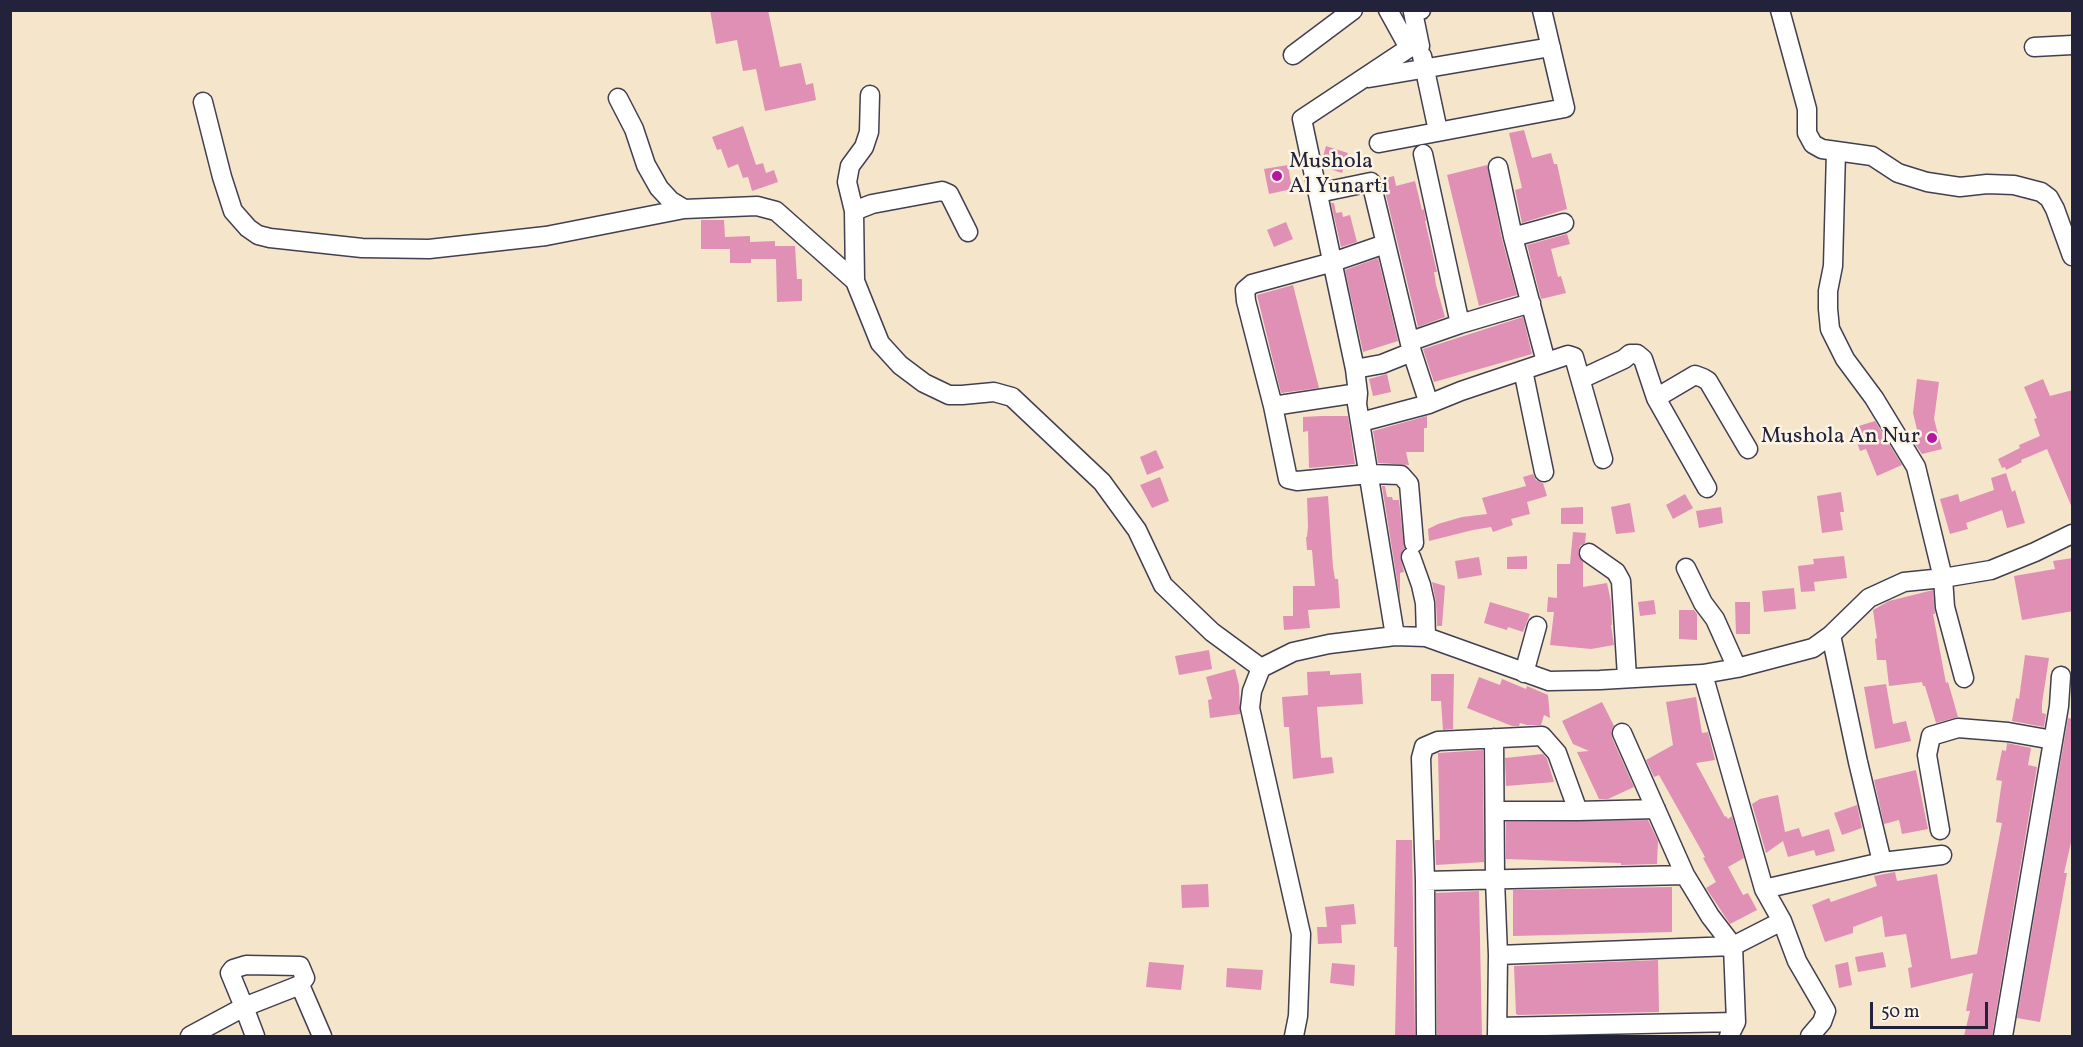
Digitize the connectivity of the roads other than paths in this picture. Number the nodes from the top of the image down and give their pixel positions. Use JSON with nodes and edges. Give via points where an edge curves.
{"nodes":[{"id":1,"x":1353,"y":10,"type":"edge"},
{"id":2,"x":1542,"y":10,"type":"edge"},
{"id":3,"x":1780,"y":10,"type":"edge"},
{"id":4,"x":1388,"y":11,"type":"edge"},
{"id":5,"x":1417,"y":11,"type":"edge"},
{"id":6,"x":2073,"y":45,"type":"edge"},
{"id":7,"x":1414,"y":46,"type":"junction"},
{"id":8,"x":1551,"y":47,"type":"junction"},
{"id":9,"x":2034,"y":47,"type":"dead end"},
{"id":10,"x":1293,"y":56,"type":"dead end"},
{"id":11,"x":1425,"y":68,"type":"junction"},
{"id":12,"x":1362,"y":79,"type":"junction"},
{"id":13,"x":870,"y":95,"type":"dead end"},
{"id":14,"x":618,"y":98,"type":"dead end"},
{"id":15,"x":203,"y":102,"type":"dead end"},
{"id":16,"x":1438,"y":131,"type":"junction"},
{"id":17,"x":1379,"y":143,"type":"dead end"},
{"id":18,"x":1836,"y":151,"type":"junction"},
{"id":19,"x":1423,"y":154,"type":"dead end"},
{"id":20,"x":1498,"y":167,"type":"dead end"},
{"id":21,"x":1318,"y":193,"type":"junction"},
{"id":22,"x":684,"y":209,"type":"junction"},
{"id":23,"x":854,"y":211,"type":"junction"},
{"id":24,"x":1564,"y":223,"type":"dead end"},
{"id":25,"x":968,"y":232,"type":"dead end"},
{"id":26,"x":1513,"y":237,"type":"junction"},
{"id":27,"x":1385,"y":244,"type":"junction"},
{"id":28,"x":2073,"y":256,"type":"edge"},
{"id":29,"x":1334,"y":262,"type":"junction"},
{"id":30,"x":855,"y":281,"type":"junction"},
{"id":31,"x":1531,"y":303,"type":"junction"},
{"id":32,"x":1460,"y":324,"type":"junction"},
{"id":33,"x":1412,"y":346,"type":"junction"},
{"id":34,"x":1546,"y":362,"type":"junction"},
{"id":35,"x":1354,"y":369,"type":"junction"},
{"id":36,"x":1523,"y":370,"type":"junction"},
{"id":37,"x":1581,"y":379,"type":"junction"},
{"id":38,"x":1358,"y":393,"type":"junction"},
{"id":39,"x":1656,"y":398,"type":"junction"},
{"id":40,"x":1429,"y":404,"type":"junction"},
{"id":41,"x":1274,"y":406,"type":"junction"},
{"id":42,"x":1361,"y":422,"type":"junction"},
{"id":43,"x":1748,"y":449,"type":"dead end"},
{"id":44,"x":1603,"y":459,"type":"dead end"},
{"id":45,"x":1544,"y":472,"type":"dead end"},
{"id":46,"x":1369,"y":474,"type":"junction"},
{"id":47,"x":1707,"y":488,"type":"dead end"},
{"id":48,"x":2073,"y":534,"type":"edge"},
{"id":49,"x":1589,"y":554,"type":"dead end"},
{"id":50,"x":1686,"y":568,"type":"dead end"},
{"id":51,"x":1943,"y":578,"type":"junction"},
{"id":52,"x":1537,"y":626,"type":"dead end"},
{"id":53,"x":1395,"y":636,"type":"junction"},
{"id":54,"x":1831,"y":636,"type":"junction"},
{"id":55,"x":1426,"y":637,"type":"junction"},
{"id":56,"x":1261,"y":668,"type":"junction"},
{"id":57,"x":1737,"y":668,"type":"junction"},
{"id":58,"x":1524,"y":672,"type":"junction"},
{"id":59,"x":1703,"y":674,"type":"junction"},
{"id":60,"x":2061,"y":676,"type":"dead end"},
{"id":61,"x":1627,"y":677,"type":"junction"},
{"id":62,"x":1964,"y":678,"type":"dead end"},
{"id":63,"x":2066,"y":706,"type":"edge"},
{"id":64,"x":1622,"y":733,"type":"dead end"},
{"id":65,"x":1494,"y":738,"type":"junction"},
{"id":66,"x":2053,"y":740,"type":"junction"},
{"id":67,"x":1656,"y":808,"type":"junction"},
{"id":68,"x":1495,"y":811,"type":"junction"},
{"id":69,"x":1578,"y":812,"type":"junction"},
{"id":70,"x":1940,"y":830,"type":"dead end"},
{"id":71,"x":1942,"y":855,"type":"dead end"},
{"id":72,"x":1882,"y":862,"type":"junction"},
{"id":73,"x":1685,"y":875,"type":"junction"},
{"id":74,"x":1495,"y":880,"type":"junction"},
{"id":75,"x":1425,"y":881,"type":"junction"},
{"id":76,"x":1764,"y":890,"type":"junction"},
{"id":77,"x":1782,"y":921,"type":"junction"},
{"id":78,"x":1733,"y":946,"type":"junction"},
{"id":79,"x":1498,"y":955,"type":"junction"},
{"id":80,"x":300,"y":985,"type":"junction"},
{"id":81,"x":244,"y":1007,"type":"junction"},
{"id":82,"x":1733,"y":1029,"type":"edge"},
{"id":83,"x":1497,"y":1032,"type":"edge"},
{"id":84,"x":190,"y":1036,"type":"edge"},
{"id":85,"x":255,"y":1036,"type":"edge"},
{"id":86,"x":322,"y":1036,"type":"edge"},
{"id":87,"x":1294,"y":1036,"type":"edge"},
{"id":88,"x":1426,"y":1036,"type":"edge"},
{"id":89,"x":1810,"y":1036,"type":"edge"},
{"id":90,"x":2003,"y":1036,"type":"edge"}],
"edges":[{"from":1,"to":10,"type":"street"},
{"from":2,"to":8,"type":"street"},
{"from":3,"to":18,"type":"street","via":[[1807,109],[1807,133],[1813,144]]},
{"from":4,"to":5,"type":"street"},
{"from":4,"to":7,"type":"street"},
{"from":5,"to":7,"type":"street"},
{"from":6,"to":9,"type":"street"},
{"from":7,"to":11,"type":"street"},
{"from":7,"to":12,"type":"street"},
{"from":8,"to":11,"type":"street"},
{"from":8,"to":16,"type":"street","via":[[1565,108]]},
{"from":11,"to":12,"type":"street"},
{"from":11,"to":16,"type":"street"},
{"from":12,"to":21,"type":"street","via":[[1302,119]]},
{"from":13,"to":23,"type":"street","via":[[869,132],[850,166],[847,182]]},
{"from":14,"to":22,"type":"street","via":[[659,188]]},
{"from":15,"to":22,"type":"street","via":[[233,211],[248,228],[270,238],[362,248],[429,249],[546,236]]},
{"from":16,"to":17,"type":"street"},
{"from":18,"to":28,"type":"street","via":[[1872,156],[1898,173],[1927,182],[1960,187],[2014,185],[2041,192],[2055,209]]},
{"from":18,"to":51,"type":"street","via":[[1833,266],[1828,291],[1830,329],[1845,359],[1916,467]]},
{"from":19,"to":32,"type":"street"},
{"from":20,"to":26,"type":"street"},
{"from":21,"to":27,"type":"street","via":[[1371,182]]},
{"from":21,"to":29,"type":"street"},
{"from":22,"to":30,"type":"street","via":[[757,206],[776,211]]},
{"from":23,"to":25,"type":"street","via":[[942,190],[949,194]]},
{"from":23,"to":30,"type":"street"},
{"from":24,"to":26,"type":"street"},
{"from":26,"to":31,"type":"street"},
{"from":27,"to":29,"type":"street"},
{"from":27,"to":33,"type":"street"},
{"from":29,"to":35,"type":"street"},
{"from":29,"to":41,"type":"street","via":[[1252,284],[1245,290]]},
{"from":30,"to":56,"type":"street","via":[[880,344],[900,365],[949,395],[994,392],[1012,397],[1102,482],[1137,530],[1163,585],[1212,632]]},
{"from":31,"to":32,"type":"street"},
{"from":31,"to":34,"type":"street"},
{"from":32,"to":33,"type":"street"},
{"from":33,"to":35,"type":"street","via":[[1382,364]]},
{"from":33,"to":40,"type":"street"},
{"from":34,"to":36,"type":"street"},
{"from":34,"to":37,"type":"street","via":[[1568,355],[1574,357]]},
{"from":35,"to":38,"type":"street"},
{"from":36,"to":40,"type":"street"},
{"from":36,"to":45,"type":"street"},
{"from":37,"to":39,"type":"street","via":[[1637,354],[1643,359]]},
{"from":37,"to":44,"type":"street"},
{"from":38,"to":41,"type":"street"},
{"from":38,"to":42,"type":"street"},
{"from":39,"to":43,"type":"street","via":[[1695,375],[1703,378]]},
{"from":39,"to":47,"type":"street"},
{"from":40,"to":42,"type":"street"},
{"from":41,"to":46,"type":"street","via":[[1288,480]]},
{"from":42,"to":46,"type":"street"},
{"from":46,"to":53,"type":"street"},
{"from":46,"to":55,"type":"street","via":[[1401,475],[1409,484],[1412,550],[1425,603]]},
{"from":48,"to":51,"type":"street","via":[[1991,570]]},
{"from":49,"to":61,"type":"street","via":[[1616,572],[1622,581]]},
{"from":50,"to":57,"type":"street"},
{"from":51,"to":54,"type":"street","via":[[1904,582],[1869,598]]},
{"from":51,"to":62,"type":"street","via":[[1945,607]]},
{"from":52,"to":58,"type":"street"},
{"from":53,"to":55,"type":"street"},
{"from":53,"to":56,"type":"street","via":[[1293,652]]},
{"from":54,"to":57,"type":"street","via":[[1813,648]]},
{"from":54,"to":72,"type":"street"},
{"from":55,"to":58,"type":"street"},
{"from":56,"to":87,"type":"street","via":[[1250,708],[1301,934]]},
{"from":57,"to":59,"type":"street"},
{"from":58,"to":61,"type":"street","via":[[1549,681]]},
{"from":59,"to":61,"type":"street"},
{"from":59,"to":76,"type":"street"},
{"from":60,"to":63,"type":"street"},
{"from":63,"to":66,"type":"street"},
{"from":64,"to":67,"type":"street"},
{"from":65,"to":68,"type":"street"},
{"from":65,"to":69,"type":"street","via":[[1542,736],[1557,753]]},
{"from":65,"to":75,"type":"street","via":[[1438,741],[1422,750]]},
{"from":66,"to":70,"type":"street","via":[[1958,728],[1931,736],[1927,754]]},
{"from":66,"to":90,"type":"street"},
{"from":67,"to":69,"type":"street"},
{"from":67,"to":73,"type":"street"},
{"from":68,"to":69,"type":"street"},
{"from":68,"to":74,"type":"street"},
{"from":71,"to":72,"type":"street"},
{"from":72,"to":76,"type":"street"},
{"from":73,"to":74,"type":"street"},
{"from":73,"to":78,"type":"street"},
{"from":74,"to":75,"type":"street"},
{"from":74,"to":79,"type":"street"},
{"from":75,"to":88,"type":"street"},
{"from":76,"to":77,"type":"street"},
{"from":77,"to":78,"type":"street"},
{"from":77,"to":89,"type":"street","via":[[1797,961],[1826,1011]]},
{"from":78,"to":79,"type":"street"},
{"from":78,"to":82,"type":"street"},
{"from":79,"to":83,"type":"street"},
{"from":80,"to":81,"type":"street"},
{"from":80,"to":81,"type":"street","via":[[304,978],[300,966],[241,965],[230,973]]},
{"from":80,"to":86,"type":"street"},
{"from":81,"to":84,"type":"street"},
{"from":81,"to":85,"type":"street"},
{"from":82,"to":83,"type":"street"}]}
